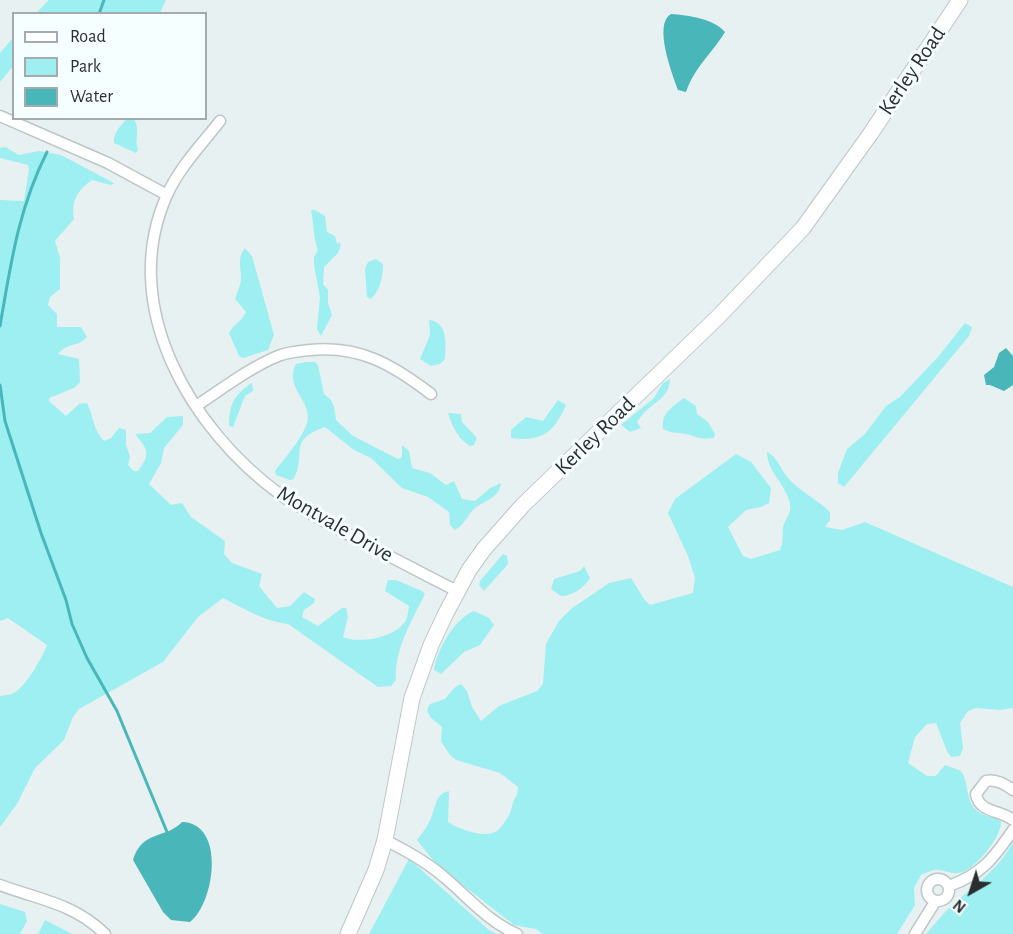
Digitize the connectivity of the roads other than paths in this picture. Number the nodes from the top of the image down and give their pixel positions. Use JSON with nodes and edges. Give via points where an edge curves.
{"nodes":[{"id":1,"x":960,"y":0,"type":"edge"},
{"id":2,"x":0,"y":116,"type":"edge"},
{"id":3,"x":220,"y":121,"type":"dead end"},
{"id":4,"x":167,"y":195,"type":"junction"},
{"id":5,"x":431,"y":394,"type":"dead end"},
{"id":6,"x":196,"y":406,"type":"junction"},
{"id":7,"x":457,"y":591,"type":"junction"},
{"id":8,"x":1013,"y":790,"type":"edge"},
{"id":9,"x":1013,"y":820,"type":"edge"},
{"id":10,"x":1013,"y":830,"type":"edge"},
{"id":11,"x":385,"y":840,"type":"junction"},
{"id":12,"x":0,"y":885,"type":"edge"},
{"id":13,"x":949,"y":886,"type":"junction"},
{"id":14,"x":935,"y":902,"type":"junction"},
{"id":15,"x":105,"y":934,"type":"edge"},
{"id":16,"x":348,"y":934,"type":"edge"},
{"id":17,"x":517,"y":934,"type":"edge"},
{"id":18,"x":915,"y":934,"type":"edge"}],
"edges":[{"from":1,"to":7,"type":"street","name":"Kerley Road","via":[[791,242],[516,513],[484,549]]},
{"from":2,"to":4,"type":"street","via":[[108,163]]},
{"from":3,"to":4,"type":"street","name":"Montvale Drive"},
{"from":4,"to":6,"type":"street","name":"Montvale Drive","via":[[151,262],[154,303],[173,368]]},
{"from":5,"to":6,"type":"street","via":[[374,357],[319,349],[280,355]]},
{"from":6,"to":7,"type":"street","name":"Montvale Drive","via":[[237,457],[279,494],[320,520]]},
{"from":7,"to":11,"type":"street","name":"Kerley Road","via":[[431,645],[412,698]]},
{"from":8,"to":9,"type":"street","via":[[992,779],[976,794],[982,806]]},
{"from":10,"to":13,"type":"street","via":[[990,862],[976,874]]},
{"from":11,"to":16,"type":"street","name":"Kerley Road"},
{"from":11,"to":17,"type":"street","via":[[442,875],[505,929]]},
{"from":12,"to":15,"type":"street","via":[[77,912]]},
{"from":13,"to":14,"type":"street","via":[[948,896]]},
{"from":13,"to":14,"type":"street","via":[[940,879],[929,883],[927,894]]},
{"from":14,"to":18,"type":"street"}]}
